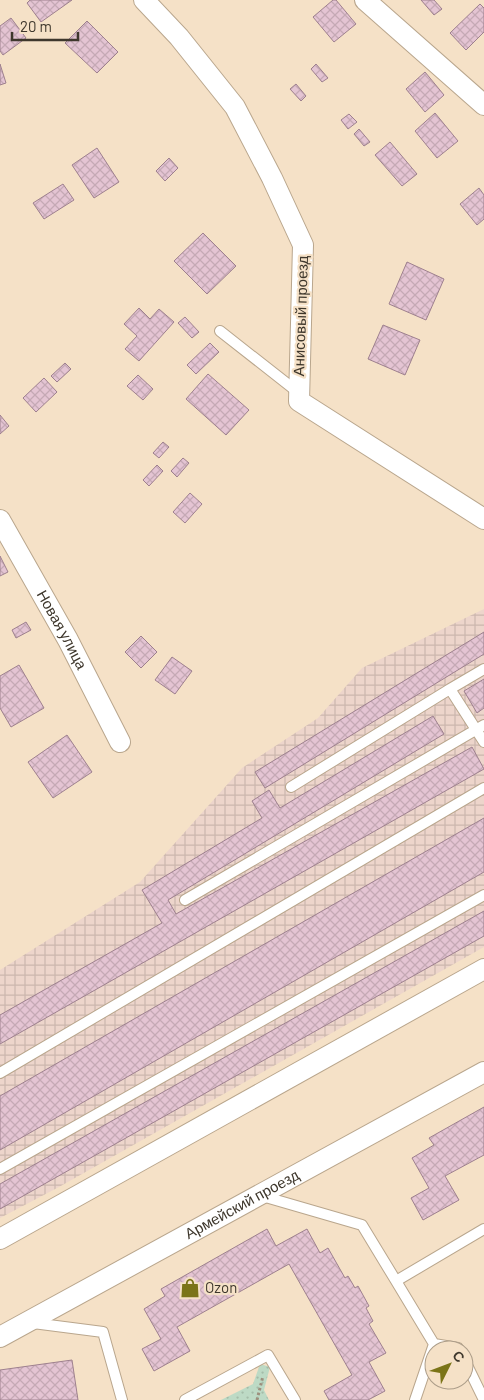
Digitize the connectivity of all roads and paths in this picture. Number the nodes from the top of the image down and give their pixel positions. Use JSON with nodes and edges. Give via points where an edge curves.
{"nodes":[{"id":1,"x":144,"y":0,"type":"edge"},
{"id":2,"x":365,"y":0,"type":"edge"},
{"id":3,"x":484,"y":105,"type":"edge"},
{"id":4,"x":220,"y":331,"type":"dead end"},
{"id":5,"x":299,"y":393,"type":"junction"},
{"id":6,"x":484,"y":519,"type":"edge"},
{"id":7,"x":0,"y":520,"type":"edge"},
{"id":8,"x":484,"y":668,"type":"edge"},
{"id":9,"x":450,"y":689,"type":"junction"},
{"id":10,"x":480,"y":728,"type":"edge"},
{"id":11,"x":120,"y":742,"type":"dead end"},
{"id":12,"x":484,"y":742,"type":"edge"},
{"id":13,"x":291,"y":786,"type":"dead end"},
{"id":14,"x":484,"y":788,"type":"edge"},
{"id":15,"x":484,"y":895,"type":"edge"},
{"id":16,"x":185,"y":900,"type":"dead end"},
{"id":17,"x":484,"y":969,"type":"edge"},
{"id":18,"x":484,"y":1072,"type":"edge"},
{"id":19,"x":0,"y":1073,"type":"edge"},
{"id":20,"x":0,"y":1169,"type":"edge"},
{"id":21,"x":259,"y":1195,"type":"junction"},
{"id":22,"x":484,"y":1229,"type":"edge"},
{"id":23,"x":0,"y":1240,"type":"edge"},
{"id":24,"x":396,"y":1281,"type":"junction"},
{"id":25,"x":26,"y":1322,"type":"junction"},
{"id":26,"x":0,"y":1336,"type":"edge"},
{"id":27,"x":432,"y":1340,"type":"edge"},
{"id":28,"x":424,"y":1372,"type":"edge"},
{"id":29,"x":474,"y":1380,"type":"edge"},
{"id":30,"x":122,"y":1400,"type":"edge"},
{"id":31,"x":185,"y":1400,"type":"edge"},
{"id":32,"x":295,"y":1400,"type":"edge"},
{"id":33,"x":414,"y":1400,"type":"edge"},
{"id":34,"x":484,"y":1400,"type":"edge"}],
"edges":[{"from":1,"to":5,"type":"street","name":"Анисовый проезд","via":[[179,37],[235,107],[303,245]]},
{"from":2,"to":3,"type":"street"},
{"from":4,"to":5,"type":"lane"},
{"from":5,"to":6,"type":"street","name":"Анисовый проезд","via":[[299,401]]},
{"from":7,"to":11,"type":"street","name":"Новая улица","via":[[68,640]]},
{"from":8,"to":9,"type":"lane"},
{"from":9,"to":10,"type":"lane"},
{"from":9,"to":13,"type":"lane"},
{"from":10,"to":12,"type":"lane"},
{"from":10,"to":16,"type":"lane"},
{"from":14,"to":19,"type":"lane"},
{"from":15,"to":20,"type":"lane"},
{"from":17,"to":23,"type":"street"},
{"from":18,"to":21,"type":"street","name":"Армейский проезд"},
{"from":21,"to":24,"type":"lane","via":[[362,1225]]},
{"from":21,"to":25,"type":"street","name":"Армейский проезд"},
{"from":22,"to":24,"type":"lane"},
{"from":24,"to":27,"type":"lane"},
{"from":25,"to":26,"type":"street","name":"Армейский проезд"},
{"from":25,"to":30,"type":"lane","via":[[103,1332]]},
{"from":28,"to":33,"type":"lane"},
{"from":29,"to":34,"type":"lane"},
{"from":31,"to":32,"type":"lane","via":[[268,1354]]}]}
